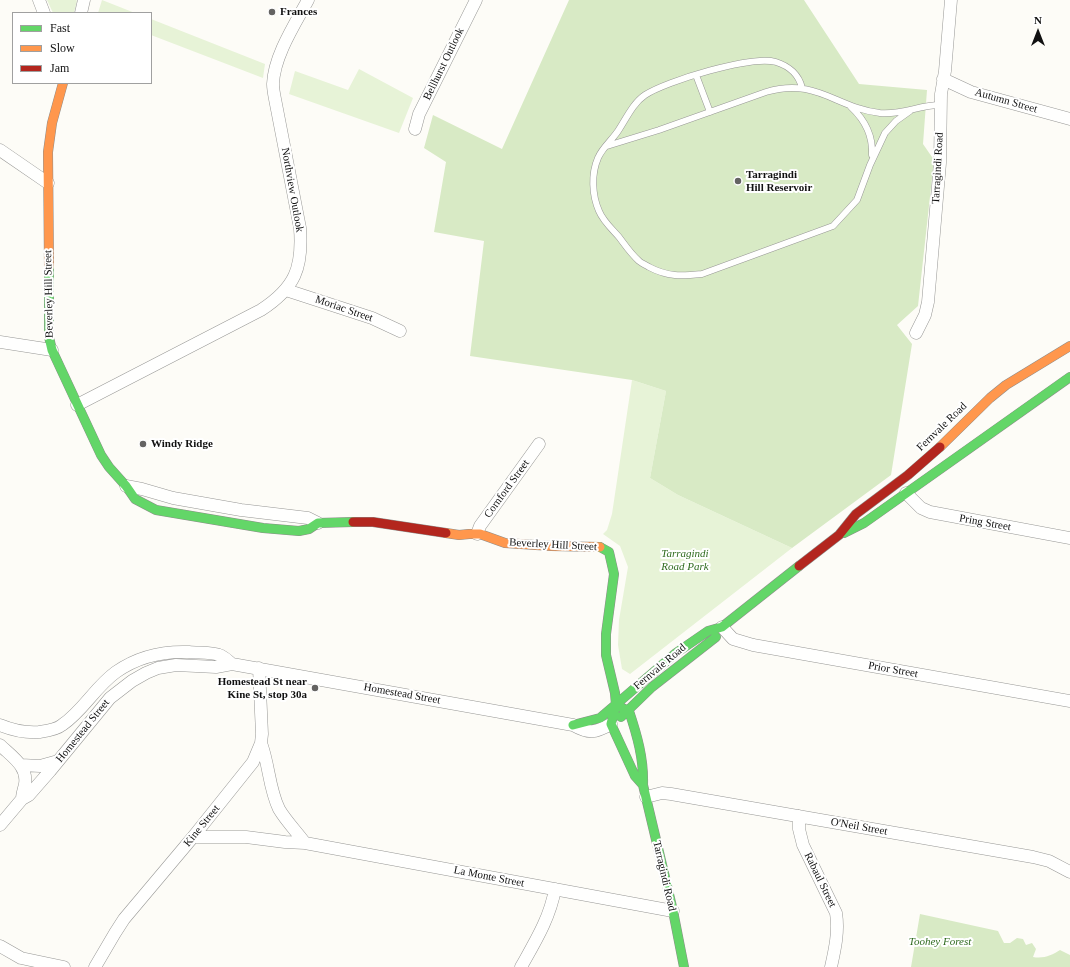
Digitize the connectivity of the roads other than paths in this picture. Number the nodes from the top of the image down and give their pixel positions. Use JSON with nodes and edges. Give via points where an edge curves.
{"nodes":[{"id":1,"x":39,"y":0,"type":"edge"},
{"id":2,"x":84,"y":0,"type":"edge"},
{"id":3,"x":308,"y":0,"type":"edge"},
{"id":4,"x":476,"y":0,"type":"edge"},
{"id":5,"x":951,"y":0,"type":"edge"},
{"id":6,"x":44,"y":12,"type":"edge"},
{"id":7,"x":81,"y":12,"type":"edge"},
{"id":8,"x":696,"y":75,"type":"junction"},
{"id":9,"x":943,"y":79,"type":"junction"},
{"id":10,"x":63,"y":84,"type":"edge"},
{"id":11,"x":802,"y":88,"type":"junction"},
{"id":12,"x":846,"y":103,"type":"junction"},
{"id":13,"x":940,"y":105,"type":"junction"},
{"id":14,"x":910,"y":111,"type":"junction"},
{"id":15,"x":710,"y":112,"type":"junction"},
{"id":16,"x":1070,"y":119,"type":"edge"},
{"id":17,"x":415,"y":129,"type":"dead end"},
{"id":18,"x":607,"y":146,"type":"junction"},
{"id":19,"x":0,"y":150,"type":"edge"},
{"id":20,"x":870,"y":165,"type":"junction"},
{"id":21,"x":48,"y":182,"type":"junction"},
{"id":22,"x":286,"y":290,"type":"junction"},
{"id":23,"x":400,"y":331,"type":"dead end"},
{"id":24,"x":916,"y":333,"type":"dead end"},
{"id":25,"x":0,"y":342,"type":"edge"},
{"id":26,"x":1070,"y":346,"type":"edge"},
{"id":27,"x":52,"y":350,"type":"junction"},
{"id":28,"x":1070,"y":377,"type":"edge"},
{"id":29,"x":78,"y":404,"type":"junction"},
{"id":30,"x":539,"y":444,"type":"dead end"},
{"id":31,"x":126,"y":486,"type":"joint"},
{"id":32,"x":906,"y":493,"type":"junction"},
{"id":33,"x":318,"y":523,"type":"joint"},
{"id":34,"x":477,"y":534,"type":"junction"},
{"id":35,"x":839,"y":535,"type":"junction"},
{"id":36,"x":1070,"y":538,"type":"edge"},
{"id":37,"x":722,"y":627,"type":"junction"},
{"id":38,"x":232,"y":664,"type":"junction"},
{"id":39,"x":259,"y":668,"type":"junction"},
{"id":40,"x":1070,"y":701,"type":"edge"},
{"id":41,"x":616,"y":705,"type":"junction"},
{"id":42,"x":629,"y":710,"type":"junction"},
{"id":43,"x":611,"y":724,"type":"junction"},
{"id":44,"x":0,"y":725,"type":"edge"},
{"id":45,"x":573,"y":725,"type":"junction"},
{"id":46,"x":262,"y":743,"type":"junction"},
{"id":47,"x":0,"y":745,"type":"edge"},
{"id":48,"x":58,"y":761,"type":"junction"},
{"id":49,"x":21,"y":765,"type":"junction"},
{"id":50,"x":643,"y":785,"type":"junction"},
{"id":51,"x":646,"y":797,"type":"junction"},
{"id":52,"x":22,"y":799,"type":"junction"},
{"id":53,"x":799,"y":816,"type":"junction"},
{"id":54,"x":0,"y":825,"type":"edge"},
{"id":55,"x":193,"y":837,"type":"junction"},
{"id":56,"x":305,"y":843,"type":"junction"},
{"id":57,"x":1070,"y":872,"type":"edge"},
{"id":58,"x":555,"y":890,"type":"junction"},
{"id":59,"x":673,"y":911,"type":"junction"},
{"id":60,"x":0,"y":946,"type":"edge"},
{"id":61,"x":64,"y":967,"type":"edge"},
{"id":62,"x":95,"y":967,"type":"edge"},
{"id":63,"x":520,"y":967,"type":"edge"},
{"id":64,"x":684,"y":967,"type":"edge"},
{"id":65,"x":831,"y":967,"type":"edge"}],
"edges":[{"from":1,"to":6,"type":"street"},
{"from":2,"to":7,"type":"street"},
{"from":3,"to":22,"type":"street","name":"Northview Outlook","via":[[280,54],[273,84],[302,244],[300,261]]},
{"from":4,"to":17,"type":"street","name":"Bellhurst Outlook","via":[[419,114]]},
{"from":5,"to":9,"type":"street","name":"Tarragindi Road"},
{"from":8,"to":11,"type":"lane","via":[[738,64],[767,61],[785,65],[796,74]]},
{"from":8,"to":15,"type":"lane"},
{"from":8,"to":18,"type":"lane","via":[[644,96]]},
{"from":9,"to":13,"type":"street","name":"Tarragindi Road"},
{"from":9,"to":16,"type":"street","name":"Autumn Street","via":[[971,92]]},
{"from":10,"to":21,"type":"street","name":"Beverley Hill Street","via":[[52,123]]},
{"from":11,"to":12,"type":"lane","via":[[820,92]]},
{"from":11,"to":15,"type":"lane","via":[[770,91]]},
{"from":12,"to":14,"type":"lane","via":[[880,113]]},
{"from":12,"to":20,"type":"lane","via":[[869,131],[872,150]]},
{"from":13,"to":14,"type":"lane"},
{"from":13,"to":24,"type":"street","name":"Tarragindi Road","via":[[940,163],[927,306]]},
{"from":14,"to":20,"type":"lane","via":[[888,128]]},
{"from":15,"to":18,"type":"lane"},
{"from":18,"to":20,"type":"lane","via":[[599,156],[593,174],[599,211],[639,261],[660,273],[681,276],[702,274],[833,226],[857,200]]},
{"from":19,"to":21,"type":"street"},
{"from":21,"to":27,"type":"street","name":"Beverley Hill Street","via":[[48,323]]},
{"from":22,"to":23,"type":"street","name":"Moriac Street","via":[[372,318]]},
{"from":22,"to":29,"type":"street","name":"Northview Outlook","via":[[261,310]]},
{"from":25,"to":27,"type":"street"},
{"from":26,"to":35,"type":"street","name":"Fernvale Road","via":[[1006,385],[990,398],[908,475],[856,514]]},
{"from":27,"to":29,"type":"street","name":"Beverley Hill Street"},
{"from":28,"to":32,"type":"street","name":"Fernvale Road"},
{"from":29,"to":31,"type":"street","name":"Beverley Hill Street","via":[[101,455]]},
{"from":30,"to":34,"type":"street","name":"Cornford Street"},
{"from":31,"to":33,"type":"street","name":"Beverley Hill Street","via":[[173,498],[241,510],[308,518]]},
{"from":32,"to":35,"type":"street","name":"Fernvale Road","via":[[864,523]]},
{"from":32,"to":36,"type":"street","name":"Pring Street","via":[[921,508],[930,512]]},
{"from":33,"to":34,"type":"street","name":"Beverley Hill Street","via":[[373,522],[455,534]]},
{"from":34,"to":41,"type":"street","name":"Beverley Hill Street","via":[[505,543],[602,547],[609,552],[614,574],[606,634],[606,655]]},
{"from":35,"to":37,"type":"street","name":"Fernvale Road"},
{"from":37,"to":40,"type":"street","name":"Prior Street","via":[[733,639],[753,645]]},
{"from":37,"to":41,"type":"street","name":"Fernvale Road","via":[[708,631],[676,653]]},
{"from":37,"to":42,"type":"street","name":"Fernvale Road","via":[[716,638],[652,687]]},
{"from":38,"to":39,"type":"street","name":"Homestead Street"},
{"from":38,"to":44,"type":"street","name":"Homestead Street","via":[[220,655],[166,652],[147,657],[116,672],[61,726],[46,731],[20,732]]},
{"from":38,"to":48,"type":"street","name":"Homestead Street","via":[[216,667],[176,665],[146,672],[110,698]]},
{"from":39,"to":45,"type":"street","name":"Homestead Street"},
{"from":39,"to":46,"type":"street","name":"Kine Street"},
{"from":41,"to":42,"type":"street"},
{"from":41,"to":43,"type":"street"},
{"from":41,"to":45,"type":"street","name":"Homestead Street","via":[[600,718]]},
{"from":42,"to":43,"type":"street","name":"Fernvale Road"},
{"from":42,"to":50,"type":"street","name":"Tarragindi Road","via":[[644,773]]},
{"from":43,"to":45,"type":"street","name":"Homestead Street","via":[[592,732]]},
{"from":43,"to":50,"type":"street","name":"Tarragindi Road","via":[[635,776]]},
{"from":46,"to":55,"type":"street","name":"Kine Street","via":[[253,762]]},
{"from":46,"to":56,"type":"street","via":[[279,808]]},
{"from":47,"to":49,"type":"street"},
{"from":48,"to":49,"type":"street","via":[[40,766]]},
{"from":48,"to":52,"type":"street","name":"Homestead Street","via":[[29,795]]},
{"from":49,"to":52,"type":"street","via":[[25,777]]},
{"from":50,"to":51,"type":"street","name":"Tarragindi Road"},
{"from":51,"to":53,"type":"street","name":"O'Neil Street","via":[[662,793],[671,794]]},
{"from":51,"to":59,"type":"street","name":"Tarragindi Road"},
{"from":52,"to":54,"type":"street","name":"Homestead Street"},
{"from":53,"to":57,"type":"street","name":"O'Neil Street","via":[[1033,857],[1049,861]]},
{"from":53,"to":65,"type":"street","name":"Rabaul Street","via":[[803,845],[836,913],[838,924]]},
{"from":55,"to":56,"type":"street","name":"La Monte Street","via":[[246,837]]},
{"from":55,"to":62,"type":"street","name":"Kine Street","via":[[124,920]]},
{"from":56,"to":58,"type":"street","name":"La Monte Street"},
{"from":58,"to":59,"type":"street","name":"La Monte Street"},
{"from":58,"to":63,"type":"street","via":[[545,924]]},
{"from":59,"to":64,"type":"street","name":"Tarragindi Road"},
{"from":60,"to":61,"type":"street","via":[[21,958]]}]}
